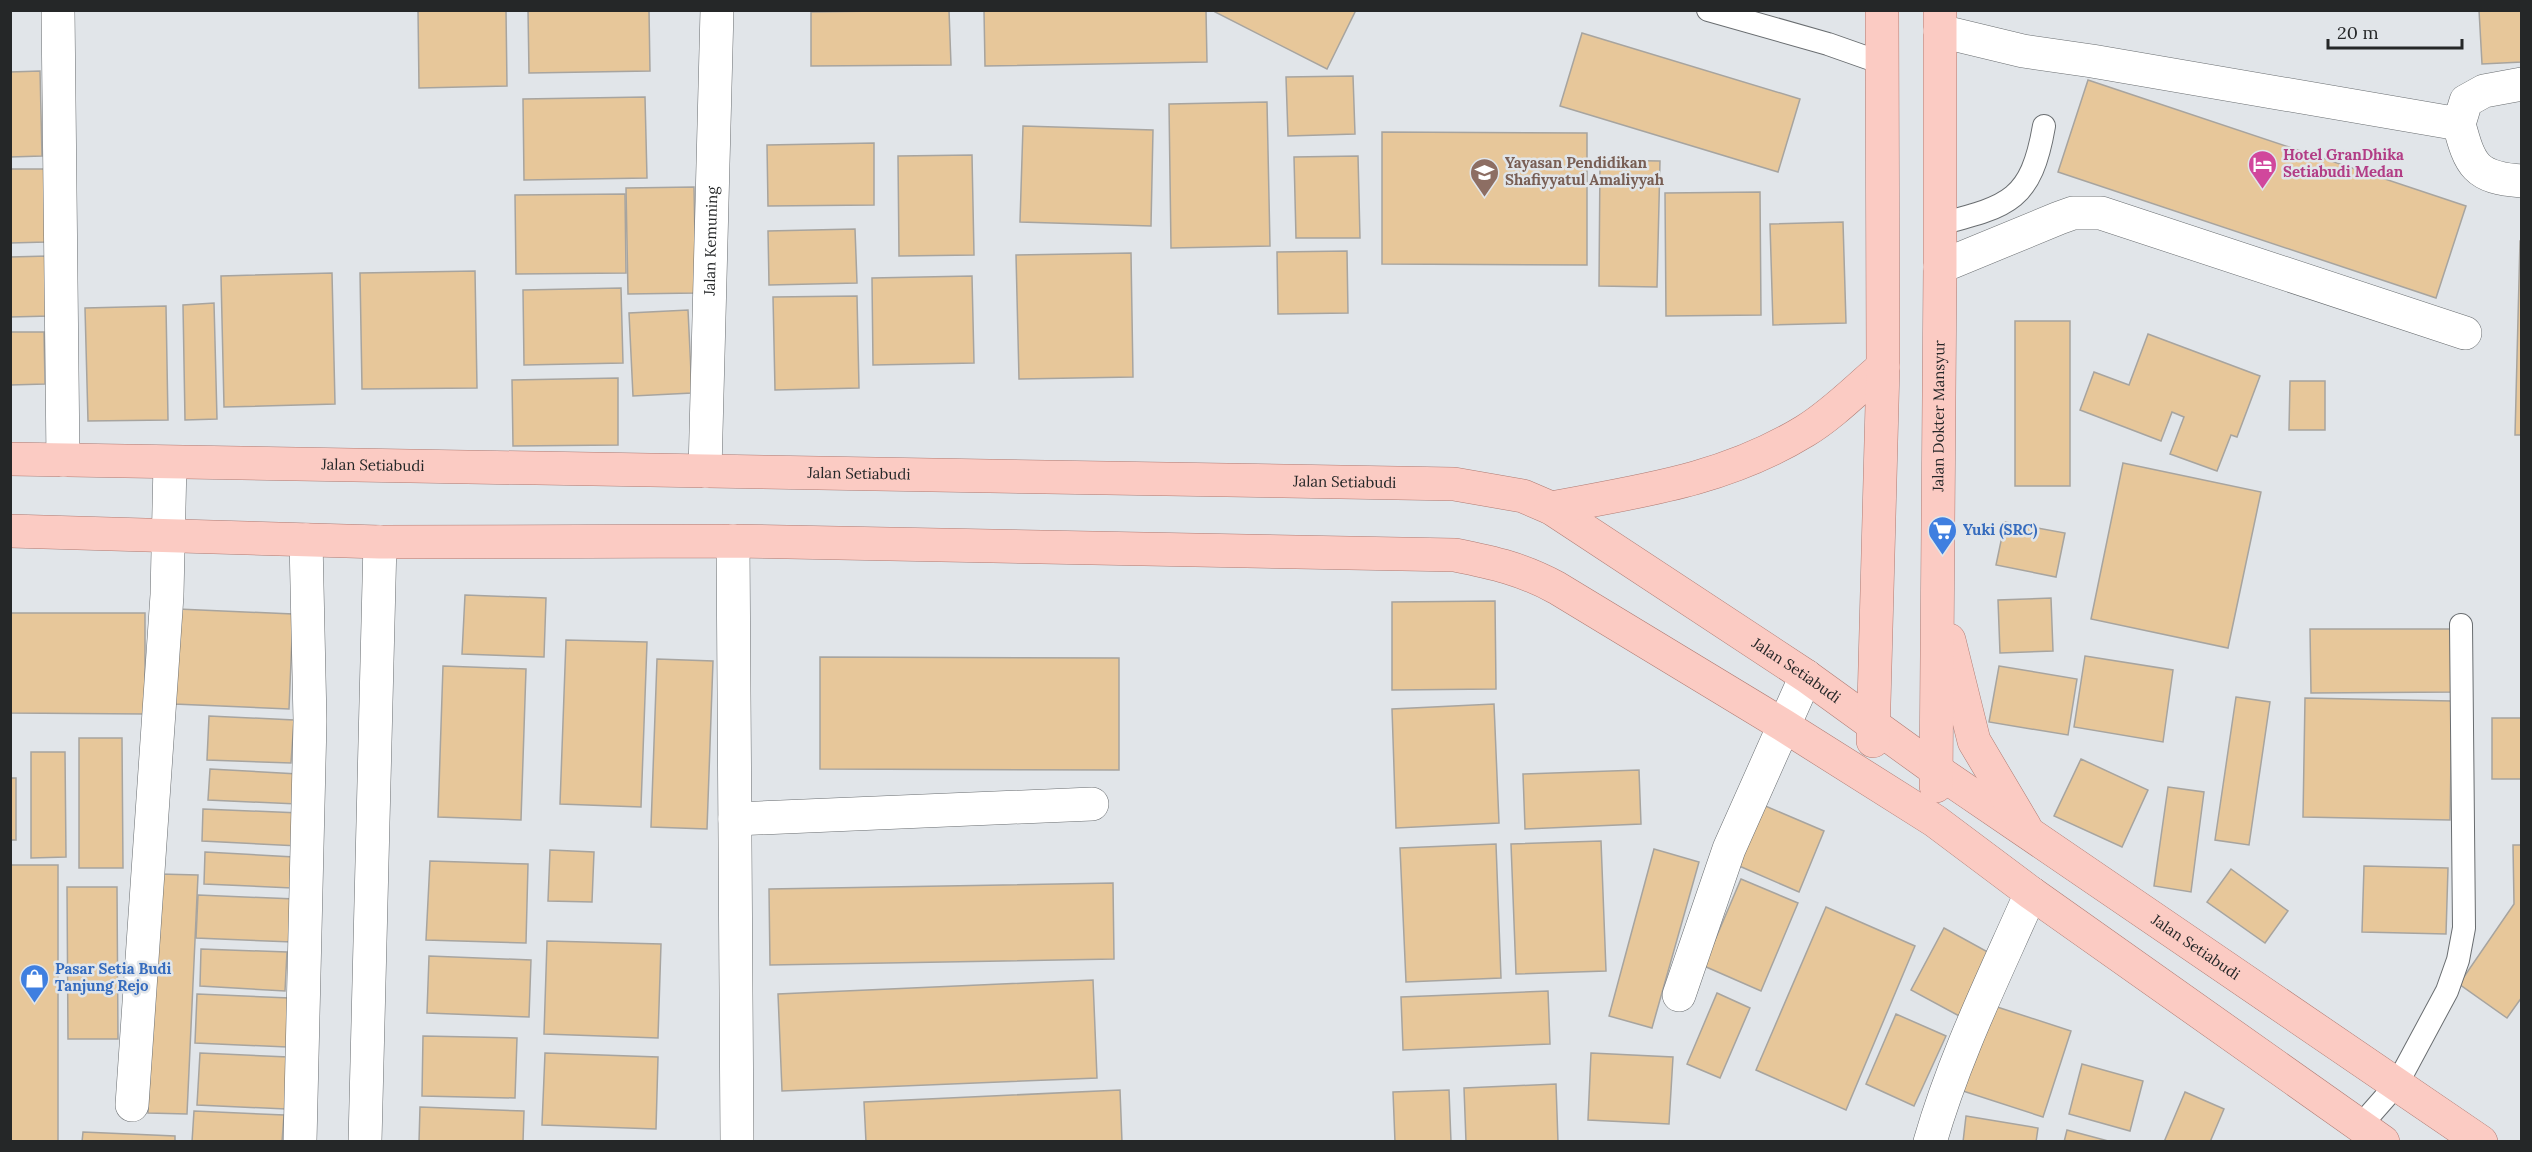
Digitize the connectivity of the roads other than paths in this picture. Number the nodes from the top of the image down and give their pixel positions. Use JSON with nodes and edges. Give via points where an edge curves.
{"nodes":[{"id":1,"x":58,"y":10,"type":"edge"},
{"id":2,"x":717,"y":10,"type":"edge"},
{"id":3,"x":1708,"y":10,"type":"edge"},
{"id":4,"x":1882,"y":10,"type":"edge"},
{"id":5,"x":1940,"y":21,"type":"edge"},
{"id":6,"x":1882,"y":63,"type":"junction"},
{"id":7,"x":2522,"y":84,"type":"edge"},
{"id":8,"x":2459,"y":124,"type":"junction"},
{"id":9,"x":2044,"y":126,"type":"dead end"},
{"id":10,"x":2522,"y":181,"type":"edge"},
{"id":11,"x":1940,"y":224,"type":"junction"},
{"id":12,"x":1940,"y":267,"type":"junction"},
{"id":13,"x":2465,"y":333,"type":"dead end"},
{"id":14,"x":1884,"y":367,"type":"junction"},
{"id":15,"x":10,"y":459,"type":"edge"},
{"id":16,"x":63,"y":460,"type":"junction"},
{"id":17,"x":170,"y":463,"type":"junction"},
{"id":18,"x":705,"y":471,"type":"junction"},
{"id":19,"x":1551,"y":508,"type":"junction"},
{"id":20,"x":10,"y":531,"type":"edge"},
{"id":21,"x":168,"y":536,"type":"junction"},
{"id":22,"x":306,"y":540,"type":"junction"},
{"id":23,"x":733,"y":541,"type":"junction"},
{"id":24,"x":380,"y":542,"type":"junction"},
{"id":25,"x":1938,"y":592,"type":"junction"},
{"id":26,"x":2461,"y":626,"type":"dead end"},
{"id":27,"x":1806,"y":676,"type":"junction"},
{"id":28,"x":1873,"y":723,"type":"junction"},
{"id":29,"x":1783,"y":725,"type":"junction"},
{"id":30,"x":1936,"y":770,"type":"junction"},
{"id":31,"x":1874,"y":781,"type":"junction"},
{"id":32,"x":1092,"y":804,"type":"dead end"},
{"id":33,"x":735,"y":819,"type":"junction"},
{"id":34,"x":1935,"y":821,"type":"junction"},
{"id":35,"x":2030,"y":834,"type":"junction"},
{"id":36,"x":2031,"y":893,"type":"junction"},
{"id":37,"x":1679,"y":995,"type":"dead end"},
{"id":38,"x":2397,"y":1084,"type":"junction"},
{"id":39,"x":132,"y":1105,"type":"dead end"},
{"id":40,"x":2372,"y":1134,"type":"edge"},
{"id":41,"x":300,"y":1142,"type":"edge"},
{"id":42,"x":365,"y":1142,"type":"edge"},
{"id":43,"x":737,"y":1142,"type":"edge"},
{"id":44,"x":1930,"y":1142,"type":"edge"},
{"id":45,"x":2481,"y":1142,"type":"edge"}],
"edges":[{"from":1,"to":16,"type":"street"},
{"from":2,"to":18,"type":"street","name":"Jalan Kemuning"},
{"from":3,"to":6,"type":"lane"},
{"from":4,"to":6,"type":"main road"},
{"from":5,"to":8,"type":"street","via":[[2057,57]]},
{"from":5,"to":11,"type":"main road","name":"Jalan Dokter Mansyur"},
{"from":6,"to":14,"type":"main road"},
{"from":7,"to":8,"type":"street","via":[[2484,91],[2466,101]]},
{"from":8,"to":10,"type":"street","via":[[2473,164],[2488,175]]},
{"from":9,"to":11,"type":"lane","via":[[2038,158],[2022,190],[1982,213]]},
{"from":11,"to":12,"type":"main road","name":"Jalan Dokter Mansyur"},
{"from":12,"to":13,"type":"street","via":[[2073,213],[2101,213]]},
{"from":12,"to":25,"type":"main road","name":"Jalan Dokter Mansyur"},
{"from":14,"to":19,"type":"main road","via":[[1807,430],[1719,472],[1676,485]]},
{"from":14,"to":28,"type":"main road"},
{"from":15,"to":16,"type":"main road","name":"Jalan Setiabudi"},
{"from":16,"to":17,"type":"main road","name":"Jalan Setiabudi"},
{"from":17,"to":18,"type":"main road","name":"Jalan Setiabudi"},
{"from":17,"to":21,"type":"street"},
{"from":18,"to":19,"type":"main road","name":"Jalan Setiabudi","via":[[1454,484],[1523,496]]},
{"from":19,"to":27,"type":"main road","name":"Jalan Setiabudi"},
{"from":20,"to":21,"type":"main road"},
{"from":21,"to":22,"type":"main road"},
{"from":21,"to":39,"type":"street"},
{"from":22,"to":24,"type":"main road"},
{"from":22,"to":41,"type":"street","via":[[310,721]]},
{"from":23,"to":24,"type":"main road"},
{"from":23,"to":29,"type":"main road","via":[[1455,555],[1529,573]]},
{"from":23,"to":33,"type":"street"},
{"from":24,"to":42,"type":"street"},
{"from":25,"to":30,"type":"main road","name":"Jalan Dokter Mansyur"},
{"from":25,"to":35,"type":"main road","via":[[1974,741]]},
{"from":26,"to":38,"type":"lane","via":[[2464,928],[2447,991]]},
{"from":27,"to":28,"type":"main road","name":"Jalan Setiabudi"},
{"from":27,"to":29,"type":"street"},
{"from":28,"to":30,"type":"main road","name":"Jalan Setiabudi"},
{"from":28,"to":31,"type":"main road"},
{"from":29,"to":31,"type":"main road"},
{"from":29,"to":37,"type":"street","via":[[1729,849]]},
{"from":30,"to":34,"type":"main road","name":"Jalan Dokter Mansyur"},
{"from":30,"to":35,"type":"main road","name":"Jalan Setiabudi"},
{"from":31,"to":34,"type":"main road"},
{"from":32,"to":33,"type":"street"},
{"from":33,"to":43,"type":"street"},
{"from":34,"to":36,"type":"main road"},
{"from":35,"to":38,"type":"main road","name":"Jalan Setiabudi"},
{"from":36,"to":40,"type":"main road"},
{"from":36,"to":44,"type":"street","via":[[1962,1046]]},
{"from":38,"to":40,"type":"lane"},
{"from":38,"to":45,"type":"main road","name":"Jalan Setiabudi"}]}
